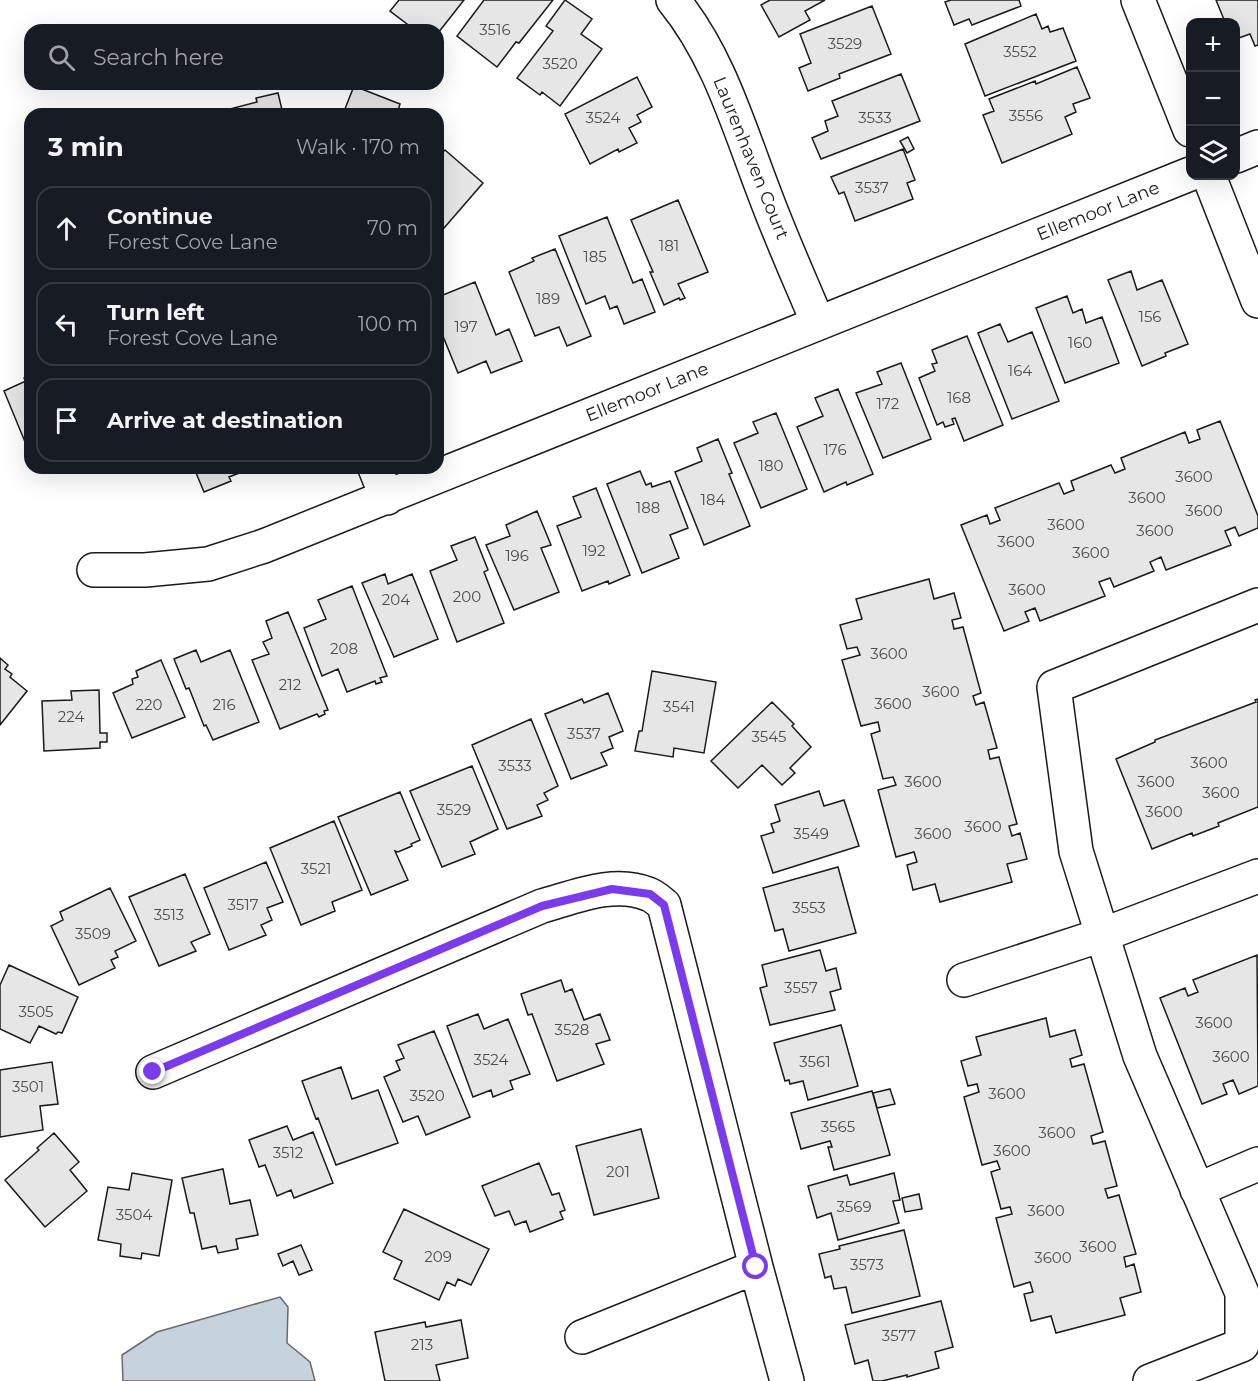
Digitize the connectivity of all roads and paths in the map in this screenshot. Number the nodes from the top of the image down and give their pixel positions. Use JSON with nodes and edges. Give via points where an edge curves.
{"nodes":[{"id":1,"x":673,"y":0,"type":"edge"},
{"id":2,"x":1138,"y":0,"type":"edge"},
{"id":3,"x":1189,"y":126,"type":"edge"},
{"id":4,"x":1258,"y":147,"type":"edge"},
{"id":5,"x":1240,"y":154,"type":"edge"},
{"id":6,"x":1186,"y":176,"type":"edge"},
{"id":7,"x":1211,"y":180,"type":"edge"},
{"id":8,"x":1258,"y":300,"type":"edge"},
{"id":9,"x":818,"y":322,"type":"junction"},
{"id":10,"x":444,"y":460,"type":"edge"},
{"id":11,"x":405,"y":474,"type":"edge"},
{"id":12,"x":381,"y":483,"type":"edge"},
{"id":13,"x":94,"y":570,"type":"dead end"},
{"id":14,"x":1258,"y":605,"type":"edge"},
{"id":15,"x":1258,"y":876,"type":"edge"},
{"id":16,"x":1102,"y":935,"type":"junction"},
{"id":17,"x":964,"y":980,"type":"dead end"},
{"id":18,"x":153,"y":1072,"type":"dead end"},
{"id":19,"x":1258,"y":1164,"type":"edge"},
{"id":20,"x":1197,"y":1190,"type":"junction"},
{"id":21,"x":756,"y":1267,"type":"junction"},
{"id":22,"x":582,"y":1337,"type":"dead end"},
{"id":23,"x":787,"y":1381,"type":"edge"},
{"id":24,"x":1150,"y":1381,"type":"edge"}],
"edges":[{"from":1,"to":9,"type":"street","name":"Laurenhaven Court","via":[[704,46],[735,114]]},
{"from":2,"to":3,"type":"street"},
{"from":4,"to":5,"type":"street"},
{"from":6,"to":9,"type":"street","name":"Ellemoor Lane"},
{"from":7,"to":8,"type":"street"},
{"from":9,"to":10,"type":"street","name":"Ellemoor Lane"},
{"from":11,"to":12,"type":"street","name":"Ellemoor Lane"},
{"from":12,"to":13,"type":"street","name":"Ellemoor Lane","via":[[264,546],[208,564]]},
{"from":14,"to":16,"type":"street","via":[[1054,687],[1076,851]]},
{"from":15,"to":16,"type":"street"},
{"from":16,"to":17,"type":"street"},
{"from":16,"to":20,"type":"street","via":[[1140,1056]]},
{"from":18,"to":21,"type":"street","via":[[542,906],[612,889],[650,894],[664,905]]},
{"from":19,"to":20,"type":"street"},
{"from":20,"to":24,"type":"street","via":[[1242,1293],[1242,1345]]},
{"from":21,"to":22,"type":"street"},
{"from":21,"to":23,"type":"street"}]}
